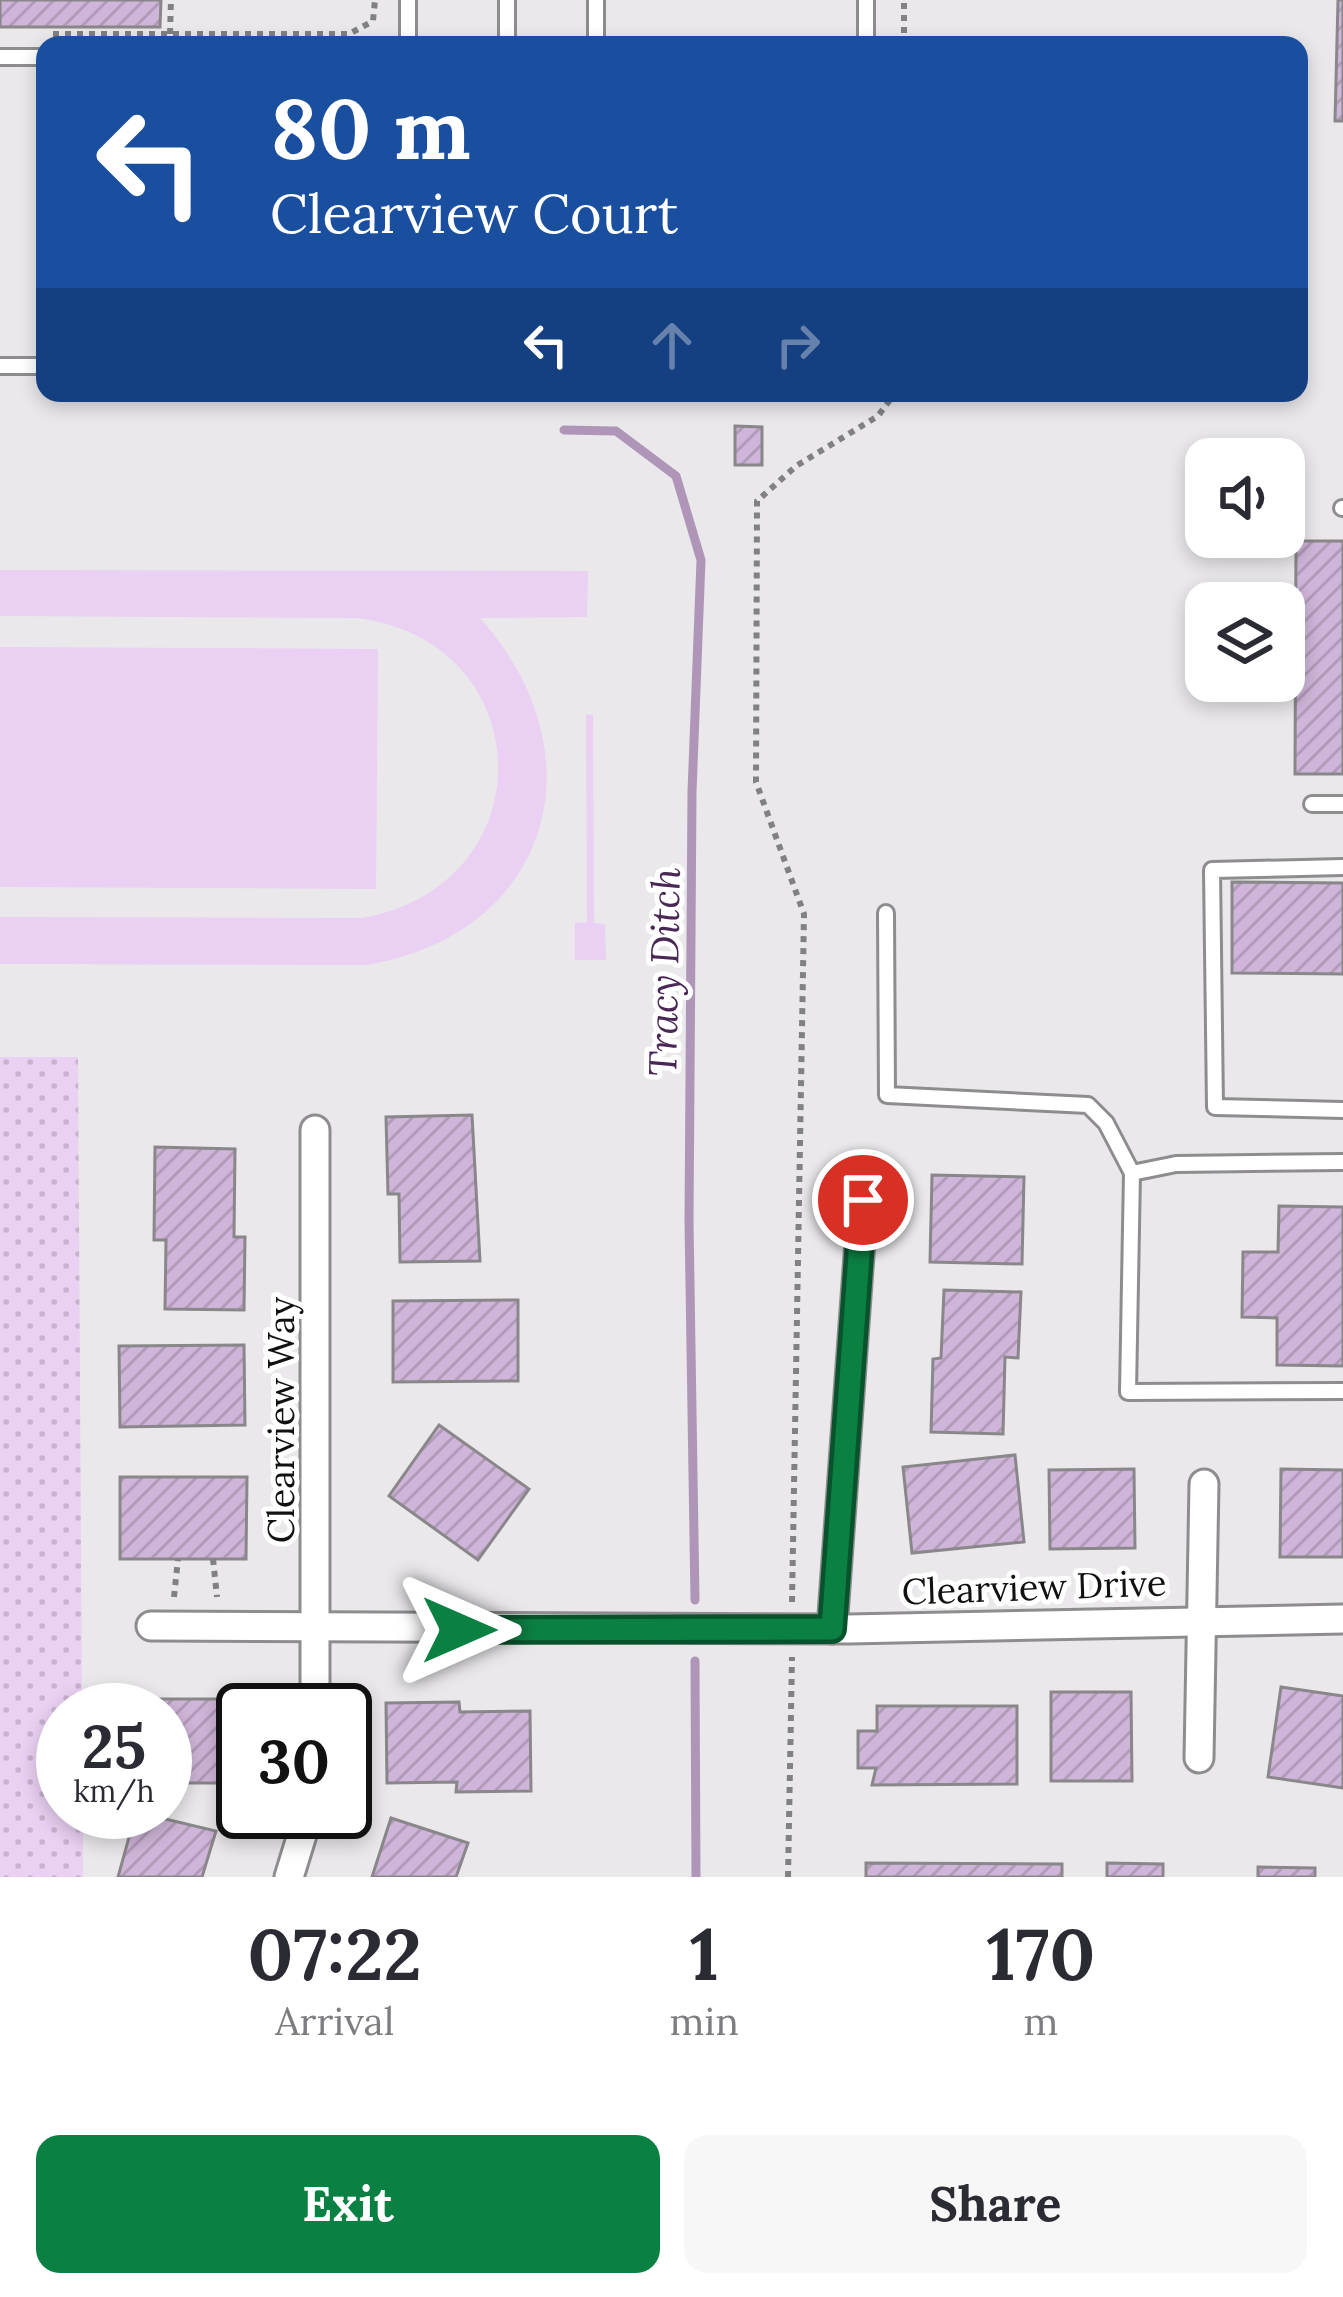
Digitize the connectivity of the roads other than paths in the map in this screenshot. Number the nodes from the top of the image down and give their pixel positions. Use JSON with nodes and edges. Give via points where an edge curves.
{"nodes":[{"id":1,"x":408,"y":0,"type":"edge"},
{"id":2,"x":507,"y":0,"type":"edge"},
{"id":3,"x":596,"y":0,"type":"edge"},
{"id":4,"x":866,"y":0,"type":"edge"},
{"id":5,"x":408,"y":36,"type":"edge"},
{"id":6,"x":506,"y":36,"type":"edge"},
{"id":7,"x":596,"y":36,"type":"edge"},
{"id":8,"x":866,"y":36,"type":"edge"},
{"id":9,"x":0,"y":57,"type":"edge"},
{"id":10,"x":36,"y":57,"type":"edge"},
{"id":11,"x":0,"y":366,"type":"edge"},
{"id":12,"x":36,"y":366,"type":"edge"},
{"id":13,"x":1312,"y":804,"type":"dead end"},
{"id":14,"x":1343,"y":804,"type":"edge"},
{"id":15,"x":1343,"y":868,"type":"edge"},
{"id":16,"x":886,"y":913,"type":"dead end"},
{"id":17,"x":1343,"y":1110,"type":"edge"},
{"id":18,"x":315,"y":1130,"type":"dead end"},
{"id":19,"x":1343,"y":1162,"type":"edge"},
{"id":20,"x":1132,"y":1173,"type":"junction"},
{"id":21,"x":863,"y":1200,"type":"dead end"},
{"id":22,"x":1343,"y":1391,"type":"edge"},
{"id":23,"x":1204,"y":1484,"type":"dead end"},
{"id":24,"x":1200,"y":1618,"type":"junction"},
{"id":25,"x":1343,"y":1619,"type":"edge"},
{"id":26,"x":161,"y":1626,"type":"road end"},
{"id":27,"x":832,"y":1629,"type":"junction"},
{"id":28,"x":316,"y":1630,"type":"junction"},
{"id":29,"x":315,"y":1683,"type":"edge"},
{"id":30,"x":1199,"y":1758,"type":"dead end"},
{"id":31,"x":301,"y":1839,"type":"edge"},
{"id":32,"x":289,"y":1877,"type":"edge"}],
"edges":[{"from":1,"to":5,"type":"lane"},
{"from":2,"to":6,"type":"lane"},
{"from":3,"to":7,"type":"lane"},
{"from":4,"to":8,"type":"lane"},
{"from":9,"to":10,"type":"lane"},
{"from":11,"to":12,"type":"lane"},
{"from":13,"to":14,"type":"lane"},
{"from":15,"to":17,"type":"lane","via":[[1212,870],[1215,1107]]},
{"from":16,"to":20,"type":"lane","via":[[887,1095],[1088,1105]]},
{"from":18,"to":28,"type":"street","name":"Clearview Way"},
{"from":19,"to":20,"type":"lane","via":[[1176,1164]]},
{"from":20,"to":22,"type":"lane","via":[[1128,1392]]},
{"from":21,"to":27,"type":"street"},
{"from":23,"to":24,"type":"street"},
{"from":24,"to":25,"type":"street","name":"Clearview Drive"},
{"from":24,"to":27,"type":"street","name":"Clearview Drive"},
{"from":24,"to":30,"type":"street"},
{"from":26,"to":28,"type":"street","name":"Clearview Drive"},
{"from":27,"to":28,"type":"street","name":"Clearview Drive"},
{"from":28,"to":29,"type":"street","name":"Clearview Way"},
{"from":31,"to":32,"type":"street"}]}
